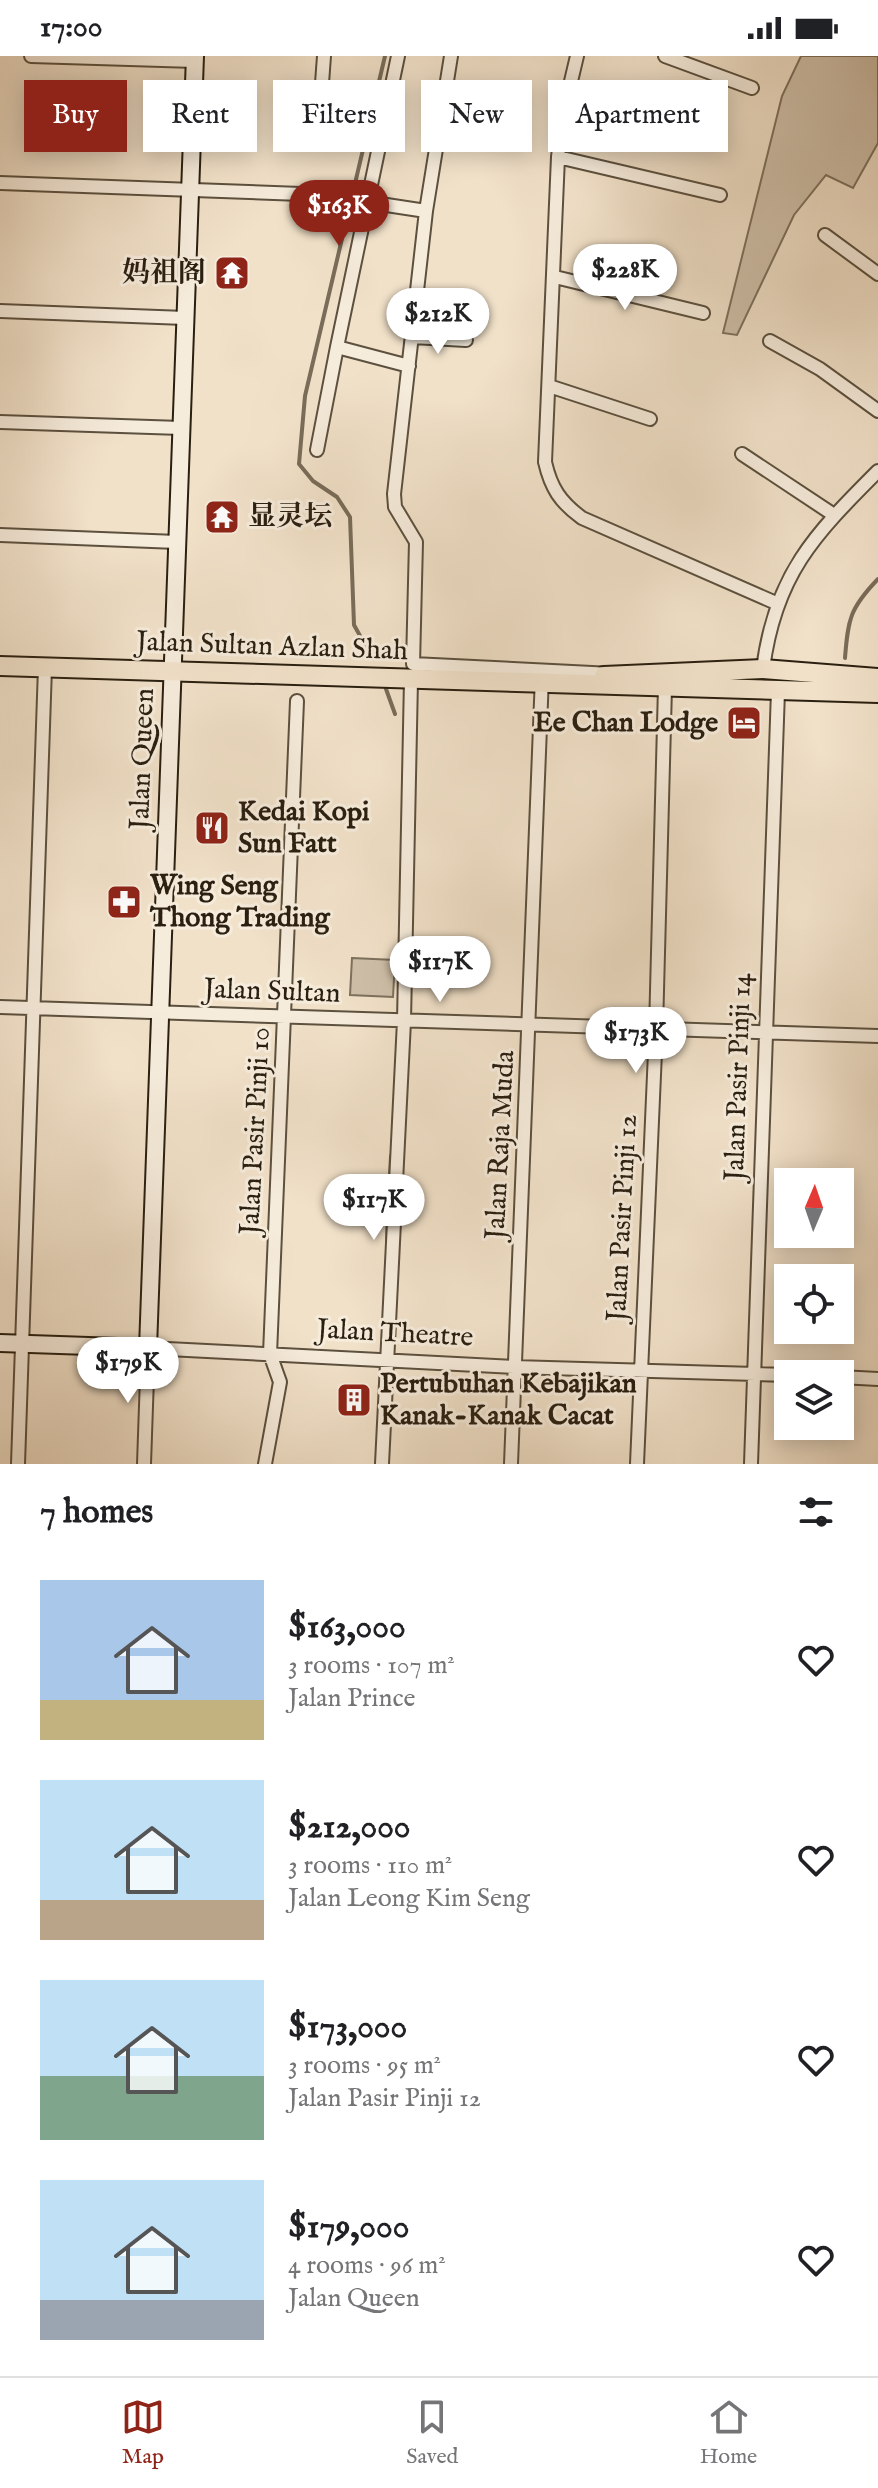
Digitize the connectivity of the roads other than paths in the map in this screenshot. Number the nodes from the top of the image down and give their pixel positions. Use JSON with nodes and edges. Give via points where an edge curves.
{"nodes":[{"id":1,"x":31,"y":56,"type":"edge"},
{"id":2,"x":324,"y":56,"type":"edge"},
{"id":3,"x":398,"y":56,"type":"edge"},
{"id":4,"x":451,"y":56,"type":"edge"},
{"id":5,"x":577,"y":56,"type":"edge"},
{"id":6,"x":665,"y":56,"type":"edge"},
{"id":7,"x":195,"y":59,"type":"edge"},
{"id":8,"x":322,"y":80,"type":"edge"},
{"id":9,"x":752,"y":88,"type":"dead end"},
{"id":10,"x":558,"y":157,"type":"junction"},
{"id":11,"x":0,"y":183,"type":"edge"},
{"id":12,"x":190,"y":189,"type":"junction"},
{"id":13,"x":301,"y":194,"type":"dead end"},
{"id":14,"x":720,"y":195,"type":"dead end"},
{"id":15,"x":367,"y":202,"type":"junction"},
{"id":16,"x":426,"y":211,"type":"junction"},
{"id":17,"x":825,"y":235,"type":"dead end"},
{"id":18,"x":878,"y":274,"type":"edge"},
{"id":19,"x":555,"y":277,"type":"junction"},
{"id":20,"x":0,"y":311,"type":"edge"},
{"id":21,"x":703,"y":313,"type":"dead end"},
{"id":22,"x":185,"y":318,"type":"junction"},
{"id":23,"x":413,"y":337,"type":"junction"},
{"id":24,"x":466,"y":340,"type":"dead end"},
{"id":25,"x":770,"y":341,"type":"dead end"},
{"id":26,"x":337,"y":347,"type":"junction"},
{"id":27,"x":409,"y":366,"type":"junction"},
{"id":28,"x":549,"y":386,"type":"junction"},
{"id":29,"x":878,"y":411,"type":"edge"},
{"id":30,"x":650,"y":419,"type":"dead end"},
{"id":31,"x":0,"y":422,"type":"edge"},
{"id":32,"x":181,"y":428,"type":"junction"},
{"id":33,"x":317,"y":450,"type":"dead end"},
{"id":34,"x":742,"y":454,"type":"dead end"},
{"id":35,"x":878,"y":471,"type":"edge"},
{"id":36,"x":834,"y":515,"type":"junction"},
{"id":37,"x":0,"y":535,"type":"edge"},
{"id":38,"x":177,"y":542,"type":"junction"},
{"id":39,"x":776,"y":603,"type":"junction"},
{"id":40,"x":0,"y":666,"type":"edge"},
{"id":41,"x":45,"y":667,"type":"junction"},
{"id":42,"x":763,"y":669,"type":"junction"},
{"id":43,"x":172,"y":672,"type":"junction"},
{"id":44,"x":542,"y":677,"type":"junction"},
{"id":45,"x":878,"y":678,"type":"edge"},
{"id":46,"x":411,"y":680,"type":"junction"},
{"id":47,"x":665,"y":687,"type":"junction"},
{"id":48,"x":778,"y":691,"type":"junction"},
{"id":49,"x":878,"y":693,"type":"edge"},
{"id":50,"x":297,"y":701,"type":"dead end"},
{"id":51,"x":0,"y":1007,"type":"edge"},
{"id":52,"x":33,"y":1008,"type":"junction"},
{"id":53,"x":160,"y":1013,"type":"junction"},
{"id":54,"x":285,"y":1017,"type":"junction"},
{"id":55,"x":404,"y":1021,"type":"junction"},
{"id":56,"x":531,"y":1025,"type":"junction"},
{"id":57,"x":656,"y":1029,"type":"junction"},
{"id":58,"x":763,"y":1033,"type":"junction"},
{"id":59,"x":878,"y":1036,"type":"edge"},
{"id":60,"x":0,"y":1343,"type":"edge"},
{"id":61,"x":22,"y":1344,"type":"junction"},
{"id":62,"x":148,"y":1348,"type":"junction"},
{"id":63,"x":270,"y":1354,"type":"junction"},
{"id":64,"x":386,"y":1360,"type":"junction"},
{"id":65,"x":514,"y":1367,"type":"junction"},
{"id":66,"x":641,"y":1368,"type":"junction"},
{"id":67,"x":754,"y":1373,"type":"junction"},
{"id":68,"x":774,"y":1374,"type":"edge"},
{"id":69,"x":854,"y":1378,"type":"edge"},
{"id":70,"x":878,"y":1379,"type":"edge"},
{"id":71,"x":18,"y":1464,"type":"edge"},
{"id":72,"x":144,"y":1464,"type":"edge"},
{"id":73,"x":265,"y":1464,"type":"edge"},
{"id":74,"x":382,"y":1464,"type":"edge"},
{"id":75,"x":511,"y":1464,"type":"edge"},
{"id":76,"x":637,"y":1464,"type":"edge"},
{"id":77,"x":751,"y":1464,"type":"edge"}],
"edges":[{"from":1,"to":7,"type":"street"},
{"from":2,"to":8,"type":"street"},
{"from":3,"to":15,"type":"street"},
{"from":4,"to":16,"type":"street"},
{"from":5,"to":10,"type":"street"},
{"from":6,"to":9,"type":"street"},
{"from":7,"to":12,"type":"main road","name":"Jalan Queen"},
{"from":10,"to":14,"type":"street"},
{"from":10,"to":19,"type":"street"},
{"from":11,"to":12,"type":"street"},
{"from":12,"to":13,"type":"street"},
{"from":12,"to":22,"type":"main road","name":"Jalan Queen"},
{"from":15,"to":16,"type":"street"},
{"from":15,"to":26,"type":"street"},
{"from":16,"to":23,"type":"street"},
{"from":17,"to":18,"type":"street"},
{"from":19,"to":21,"type":"street"},
{"from":19,"to":28,"type":"street"},
{"from":20,"to":22,"type":"street"},
{"from":22,"to":32,"type":"main road","name":"Jalan Queen"},
{"from":23,"to":24,"type":"street"},
{"from":23,"to":27,"type":"street"},
{"from":25,"to":29,"type":"street"},
{"from":26,"to":27,"type":"street"},
{"from":26,"to":33,"type":"street"},
{"from":27,"to":44,"type":"street","via":[[394,494],[395,507],[411,528],[418,559],[413,664]]},
{"from":28,"to":30,"type":"street"},
{"from":28,"to":39,"type":"street","via":[[545,462],[550,485],[564,505],[582,518]]},
{"from":31,"to":32,"type":"street"},
{"from":32,"to":38,"type":"main road","name":"Jalan Queen"},
{"from":34,"to":36,"type":"street"},
{"from":35,"to":36,"type":"street"},
{"from":36,"to":39,"type":"street","via":[[807,548]]},
{"from":37,"to":38,"type":"street"},
{"from":38,"to":43,"type":"main road","name":"Jalan Queen"},
{"from":39,"to":42,"type":"street"},
{"from":40,"to":41,"type":"main road","name":"Jalan Sultan Azlan Shah"},
{"from":41,"to":43,"type":"main road","name":"Jalan Sultan Azlan Shah"},
{"from":41,"to":52,"type":"street"},
{"from":42,"to":44,"type":"main road","name":"Jalan Sultan Azlan Shah"},
{"from":42,"to":45,"type":"main road","name":"Jalan Sultan Azlan Shah"},
{"from":42,"to":47,"type":"main road","via":[[747,678]]},
{"from":42,"to":49,"type":"main road","via":[[767,676]]},
{"from":43,"to":46,"type":"main road","name":"Jalan Sultan Azlan Shah"},
{"from":43,"to":53,"type":"main road","name":"Jalan Queen"},
{"from":44,"to":46,"type":"main road","name":"Jalan Sultan Azlan Shah"},
{"from":44,"to":47,"type":"main road","name":"Jalan Sultan Azlan Shah"},
{"from":44,"to":56,"type":"street","name":"Jalan Raja Muda"},
{"from":46,"to":55,"type":"street"},
{"from":47,"to":48,"type":"main road","name":"Jalan Sultan Azlan Shah"},
{"from":47,"to":57,"type":"street","name":"Jalan Pasir Pinji 12"},
{"from":48,"to":49,"type":"main road","name":"Jalan Sultan Azlan Shah"},
{"from":48,"to":58,"type":"street","name":"Jalan Pasir Pinji 14"},
{"from":50,"to":54,"type":"street","name":"Jalan Pasir Pinji 10"},
{"from":51,"to":52,"type":"street","name":"Jalan Sultan"},
{"from":52,"to":53,"type":"street","name":"Jalan Sultan"},
{"from":52,"to":61,"type":"street"},
{"from":53,"to":54,"type":"street","name":"Jalan Sultan"},
{"from":53,"to":62,"type":"main road","name":"Jalan Queen"},
{"from":54,"to":55,"type":"street","name":"Jalan Sultan"},
{"from":54,"to":63,"type":"street","name":"Jalan Pasir Pinji 10"},
{"from":55,"to":56,"type":"street","name":"Jalan Sultan"},
{"from":55,"to":64,"type":"street"},
{"from":56,"to":57,"type":"street","name":"Jalan Sultan"},
{"from":56,"to":65,"type":"street","name":"Jalan Raja Muda"},
{"from":57,"to":58,"type":"street","name":"Jalan Sultan"},
{"from":57,"to":66,"type":"street","name":"Jalan Pasir Pinji 12"},
{"from":58,"to":59,"type":"street","name":"Jalan Sultan"},
{"from":58,"to":67,"type":"street","name":"Jalan Pasir Pinji 14"},
{"from":60,"to":61,"type":"main road","name":"Jalan Theatre"},
{"from":61,"to":62,"type":"main road","name":"Jalan Theatre"},
{"from":61,"to":71,"type":"street"},
{"from":62,"to":63,"type":"street","name":"Jalan Theatre"},
{"from":62,"to":72,"type":"street","name":"Jalan Queen"},
{"from":63,"to":64,"type":"street","name":"Jalan Theatre"},
{"from":63,"to":73,"type":"street","name":"Jalan Pasir Pinji 10","via":[[280,1382]]},
{"from":64,"to":65,"type":"street","name":"Jalan Theatre"},
{"from":64,"to":74,"type":"street"},
{"from":65,"to":66,"type":"street","name":"Jalan Theatre"},
{"from":65,"to":75,"type":"street","name":"Jalan Raja Muda"},
{"from":66,"to":67,"type":"street","name":"Jalan Theatre"},
{"from":66,"to":76,"type":"street","name":"Jalan Pasir Pinji 12"},
{"from":67,"to":68,"type":"street","name":"Jalan Theatre"},
{"from":67,"to":77,"type":"street","name":"Jalan Pasir Pinji 14"},
{"from":69,"to":70,"type":"street"}]}
